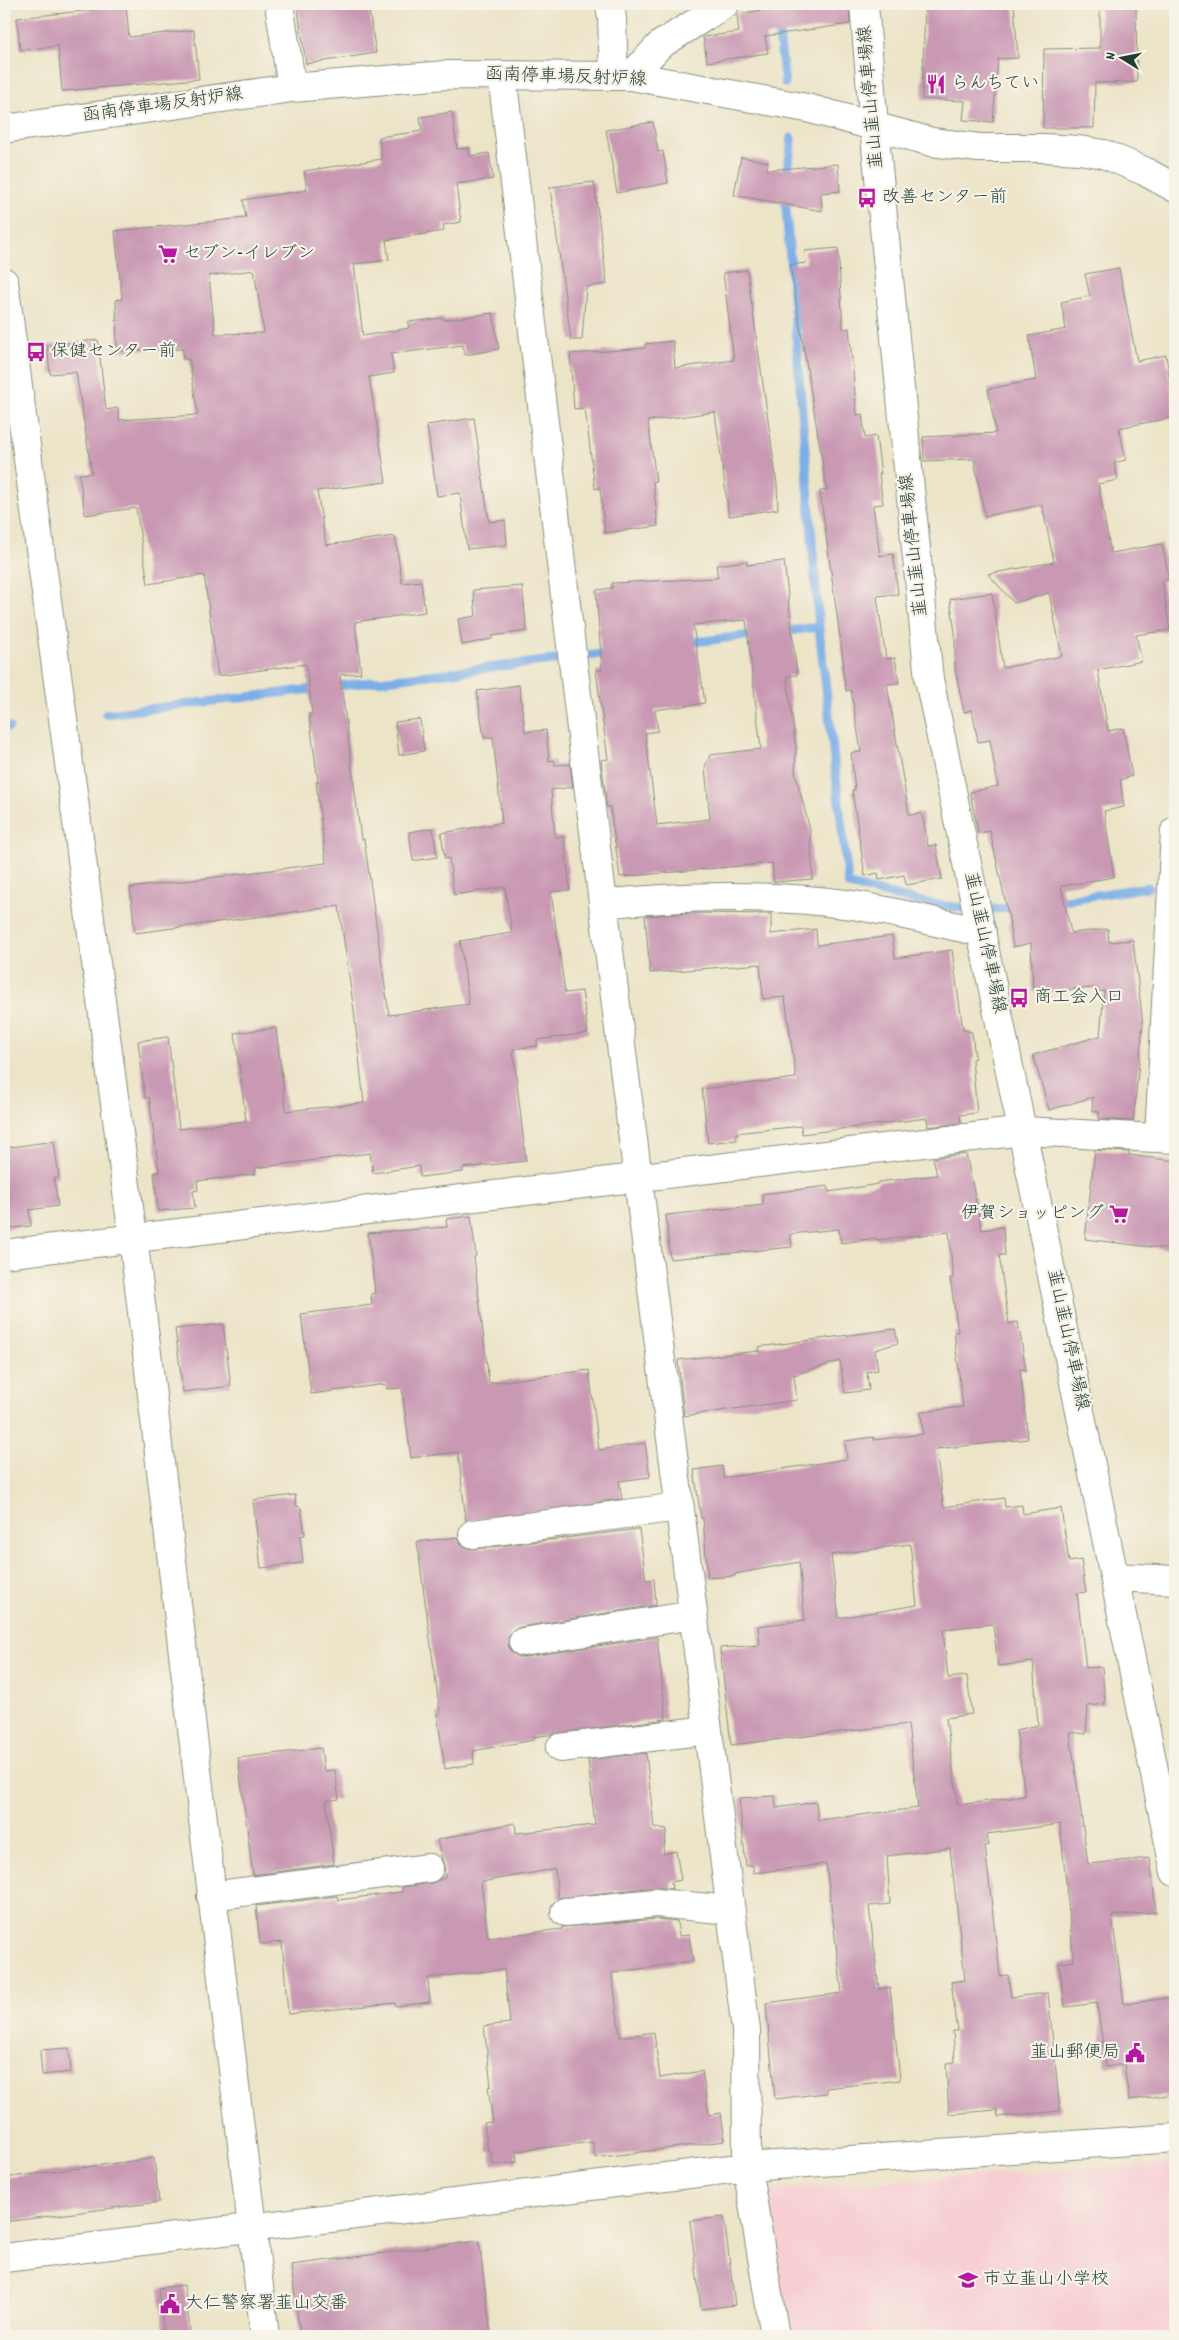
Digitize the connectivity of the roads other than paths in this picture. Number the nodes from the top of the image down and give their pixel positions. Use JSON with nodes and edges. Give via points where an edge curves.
{"nodes":[{"id":1,"x":278,"y":4,"type":"edge"},
{"id":2,"x":610,"y":4,"type":"edge"},
{"id":3,"x":725,"y":4,"type":"edge"},
{"id":4,"x":864,"y":4,"type":"edge"},
{"id":5,"x":502,"y":75,"type":"junction"},
{"id":6,"x":622,"y":76,"type":"junction"},
{"id":7,"x":292,"y":88,"type":"junction"},
{"id":8,"x":874,"y":127,"type":"junction"},
{"id":9,"x":4,"y":129,"type":"edge"},
{"id":10,"x":1175,"y":188,"type":"edge"},
{"id":11,"x":4,"y":282,"type":"edge"},
{"id":12,"x":1175,"y":831,"type":"edge"},
{"id":13,"x":603,"y":904,"type":"junction"},
{"id":14,"x":982,"y":932,"type":"junction"},
{"id":15,"x":1024,"y":1130,"type":"junction"},
{"id":16,"x":1167,"y":1138,"type":"edge"},
{"id":17,"x":637,"y":1176,"type":"junction"},
{"id":18,"x":133,"y":1237,"type":"junction"},
{"id":19,"x":4,"y":1254,"type":"edge"},
{"id":20,"x":679,"y":1507,"type":"junction"},
{"id":21,"x":474,"y":1534,"type":"dead end"},
{"id":22,"x":1115,"y":1576,"type":"junction"},
{"id":23,"x":1175,"y":1580,"type":"edge"},
{"id":24,"x":693,"y":1615,"type":"junction"},
{"id":25,"x":523,"y":1642,"type":"dead end"},
{"id":26,"x":708,"y":1730,"type":"junction"},
{"id":27,"x":560,"y":1748,"type":"dead end"},
{"id":28,"x":429,"y":1868,"type":"dead end"},
{"id":29,"x":1175,"y":1872,"type":"edge"},
{"id":30,"x":211,"y":1896,"type":"junction"},
{"id":31,"x":731,"y":1910,"type":"junction"},
{"id":32,"x":565,"y":1912,"type":"dead end"},
{"id":33,"x":1175,"y":2138,"type":"edge"},
{"id":34,"x":747,"y":2167,"type":"junction"},
{"id":35,"x":251,"y":2227,"type":"junction"},
{"id":36,"x":4,"y":2258,"type":"edge"},
{"id":37,"x":265,"y":2336,"type":"edge"},
{"id":38,"x":775,"y":2336,"type":"edge"}],
"edges":[{"from":1,"to":7,"type":"street"},
{"from":2,"to":6,"type":"street"},
{"from":3,"to":6,"type":"street","via":[[660,45]]},
{"from":4,"to":8,"type":"street","name":"韮山韮山停車場線"},
{"from":5,"to":6,"type":"street","name":"函南停車場反射炉線"},
{"from":5,"to":7,"type":"street","name":"函南停車場反射炉線","via":[[445,75]]},
{"from":5,"to":13,"type":"street"},
{"from":6,"to":8,"type":"street","name":"函南停車場反射炉線","via":[[807,108]]},
{"from":7,"to":9,"type":"street","name":"函南停車場反射炉線"},
{"from":8,"to":10,"type":"street","name":"函南停車場反射炉線","via":[[932,142],[979,148],[1044,148],[1104,154]]},
{"from":8,"to":14,"type":"street","name":"韮山韮山停車場線","via":[[929,679]]},
{"from":11,"to":18,"type":"street"},
{"from":12,"to":16,"type":"street"},
{"from":13,"to":14,"type":"street","via":[[680,897],[780,898],[845,904]]},
{"from":13,"to":17,"type":"street"},
{"from":14,"to":15,"type":"street","name":"韮山韮山停車場線"},
{"from":15,"to":16,"type":"street"},
{"from":15,"to":17,"type":"street"},
{"from":15,"to":22,"type":"street","name":"韮山韮山停車場線"},
{"from":17,"to":18,"type":"street"},
{"from":17,"to":20,"type":"street"},
{"from":18,"to":19,"type":"street"},
{"from":18,"to":30,"type":"street"},
{"from":20,"to":21,"type":"street"},
{"from":20,"to":24,"type":"street"},
{"from":22,"to":23,"type":"street"},
{"from":22,"to":29,"type":"street","name":"韮山韮山停車場線"},
{"from":24,"to":25,"type":"street"},
{"from":24,"to":26,"type":"street"},
{"from":26,"to":27,"type":"street"},
{"from":26,"to":31,"type":"street"},
{"from":28,"to":30,"type":"street"},
{"from":30,"to":35,"type":"street"},
{"from":31,"to":32,"type":"street","via":[[656,1903]]},
{"from":31,"to":34,"type":"street","via":[[746,2030]]},
{"from":33,"to":34,"type":"street"},
{"from":34,"to":35,"type":"street"},
{"from":34,"to":38,"type":"street"},
{"from":35,"to":36,"type":"street"},
{"from":35,"to":37,"type":"street"}]}
